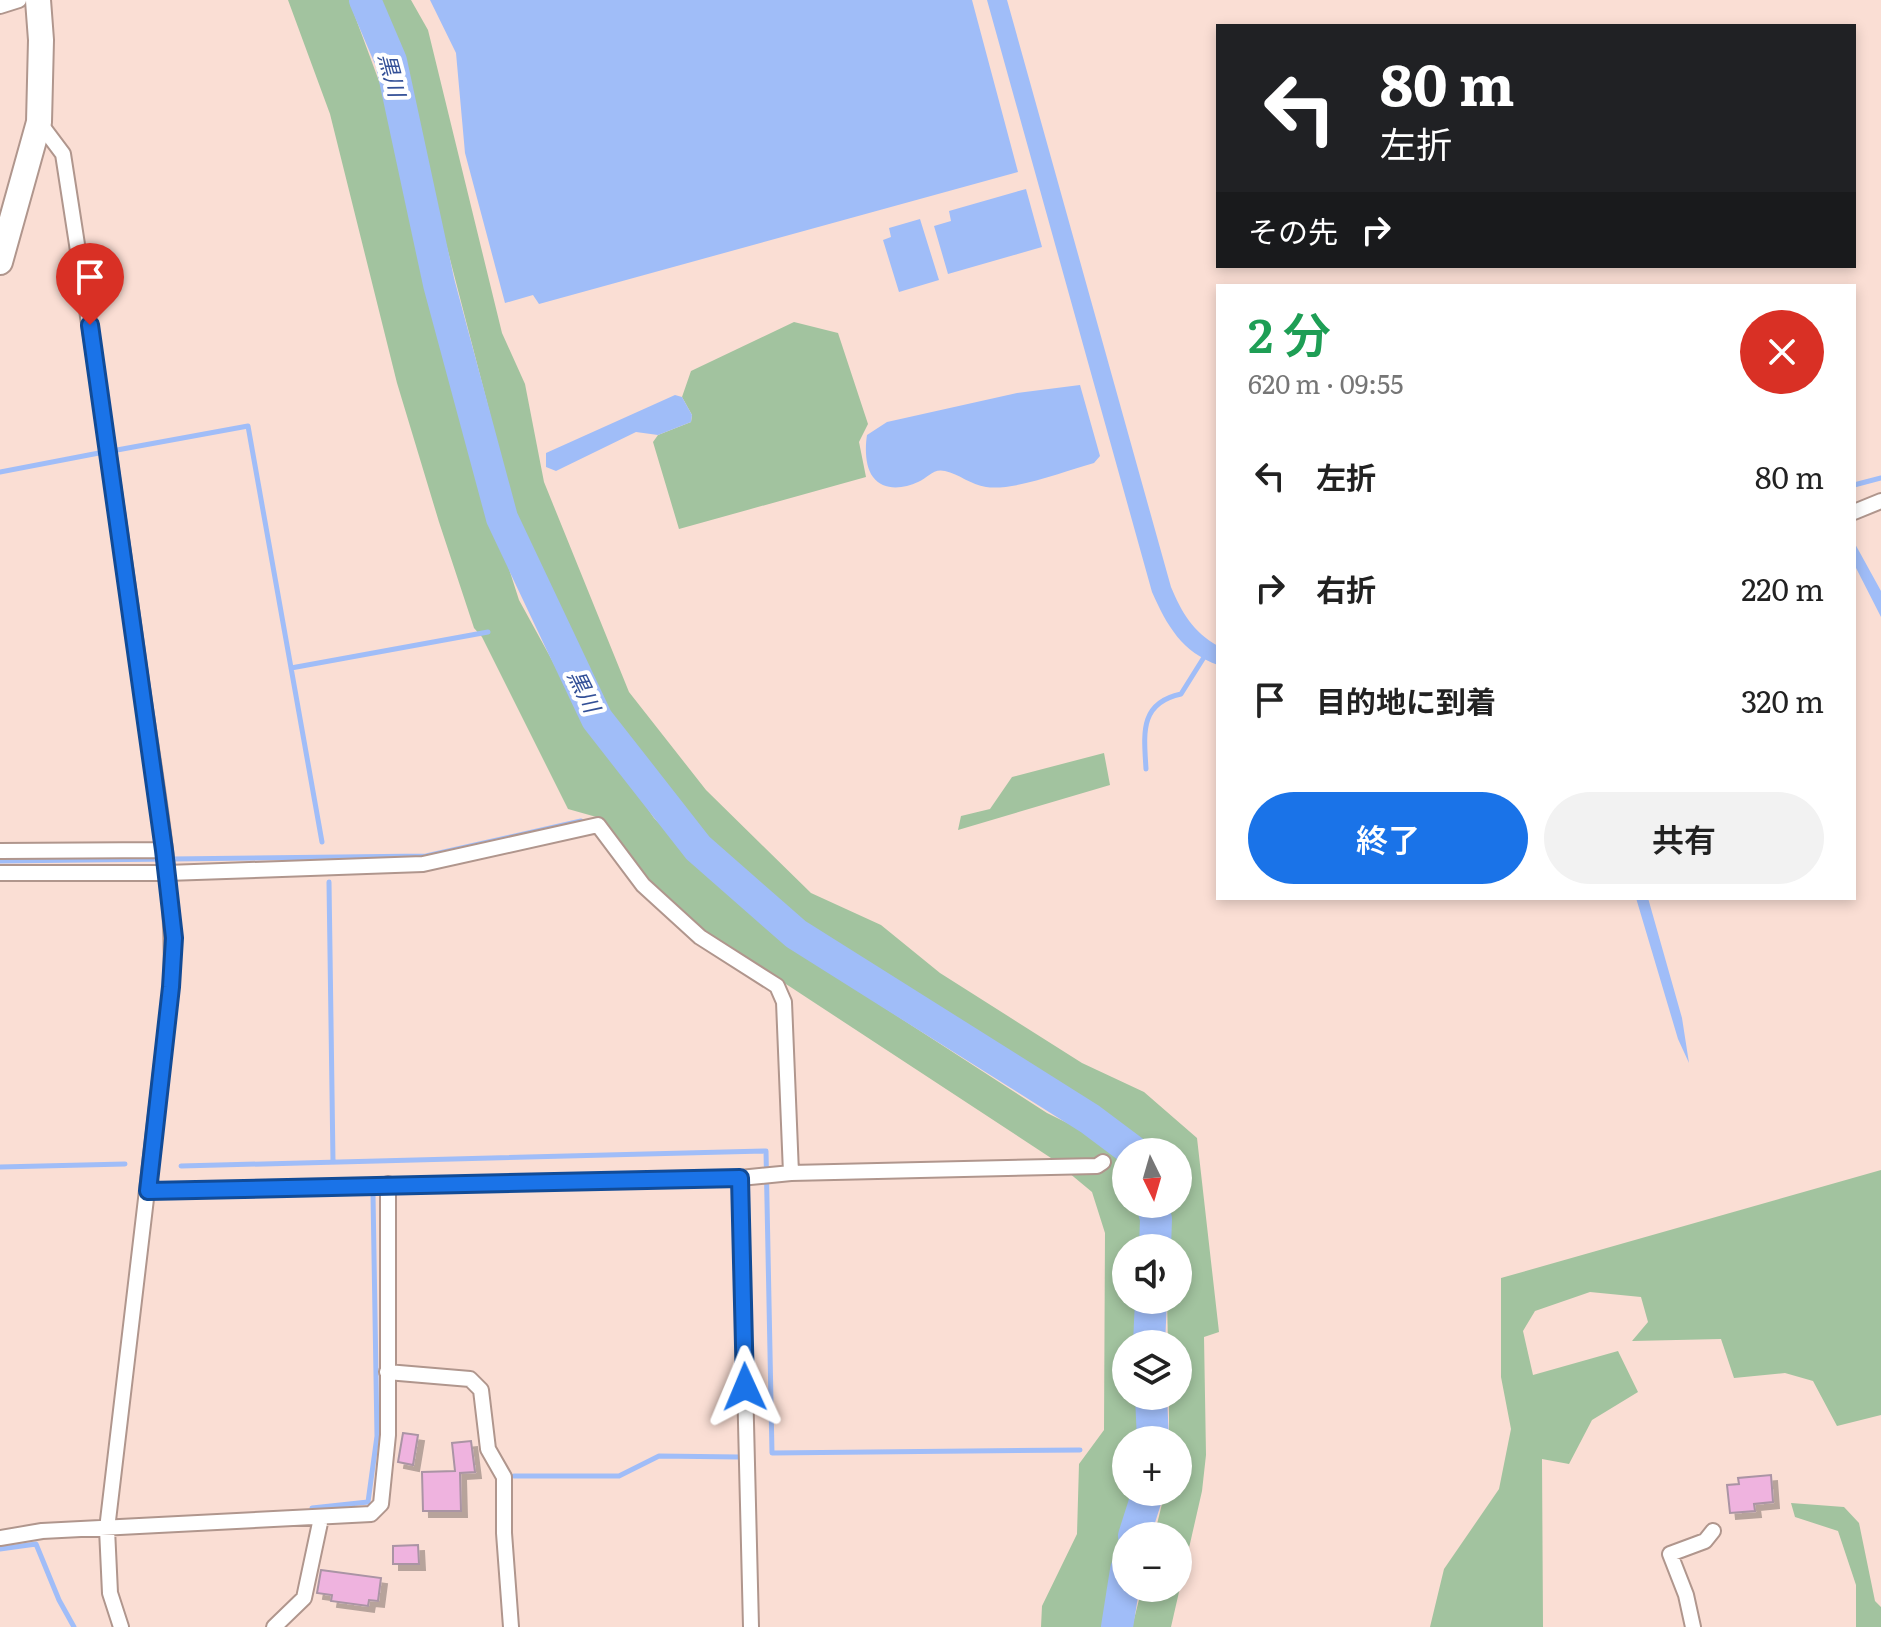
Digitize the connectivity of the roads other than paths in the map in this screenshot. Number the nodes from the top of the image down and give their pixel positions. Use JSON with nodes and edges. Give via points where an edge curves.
{"nodes":[{"id":1,"x":19,"y":0,"type":"edge"},
{"id":2,"x":38,"y":0,"type":"edge"},
{"id":3,"x":0,"y":6,"type":"edge"},
{"id":4,"x":39,"y":122,"type":"junction"},
{"id":5,"x":0,"y":262,"type":"edge"},
{"id":6,"x":1881,"y":501,"type":"edge"},
{"id":7,"x":1856,"y":511,"type":"edge"},
{"id":8,"x":164,"y":850,"type":"junction"},
{"id":9,"x":0,"y":851,"type":"edge"},
{"id":10,"x":0,"y":873,"type":"edge"},
{"id":11,"x":167,"y":873,"type":"junction"},
{"id":12,"x":1103,"y":1162,"type":"dead end"},
{"id":13,"x":791,"y":1173,"type":"junction"},
{"id":14,"x":740,"y":1178,"type":"junction"},
{"id":15,"x":388,"y":1184,"type":"junction"},
{"id":16,"x":148,"y":1191,"type":"junction"},
{"id":17,"x":387,"y":1372,"type":"junction"},
{"id":18,"x":321,"y":1518,"type":"junction"},
{"id":19,"x":107,"y":1529,"type":"junction"},
{"id":20,"x":1713,"y":1531,"type":"dead end"},
{"id":21,"x":0,"y":1538,"type":"edge"},
{"id":22,"x":121,"y":1627,"type":"edge"},
{"id":23,"x":274,"y":1627,"type":"edge"},
{"id":24,"x":511,"y":1627,"type":"edge"},
{"id":25,"x":751,"y":1627,"type":"edge"},
{"id":26,"x":1693,"y":1627,"type":"edge"}],
"edges":[{"from":1,"to":3,"type":"street"},
{"from":2,"to":4,"type":"main road"},
{"from":4,"to":5,"type":"main road"},
{"from":4,"to":8,"type":"street","via":[[63,154]]},
{"from":6,"to":7,"type":"street"},
{"from":8,"to":9,"type":"street"},
{"from":8,"to":11,"type":"street"},
{"from":10,"to":11,"type":"street"},
{"from":11,"to":13,"type":"street","via":[[423,864],[598,825],[643,885],[700,937],[777,986],[784,1002]]},
{"from":11,"to":16,"type":"street","via":[[174,938]]},
{"from":12,"to":13,"type":"street"},
{"from":13,"to":14,"type":"street"},
{"from":14,"to":15,"type":"street"},
{"from":14,"to":25,"type":"street"},
{"from":15,"to":16,"type":"street"},
{"from":15,"to":17,"type":"street"},
{"from":16,"to":19,"type":"street"},
{"from":17,"to":18,"type":"street","via":[[381,1504],[371,1514]]},
{"from":17,"to":24,"type":"street","via":[[470,1379],[481,1390],[488,1449],[504,1477]]},
{"from":18,"to":19,"type":"street"},
{"from":18,"to":23,"type":"street","via":[[304,1598]]},
{"from":19,"to":21,"type":"street"},
{"from":19,"to":22,"type":"street","via":[[110,1593]]},
{"from":20,"to":26,"type":"street","via":[[1705,1541],[1670,1554]]}]}
